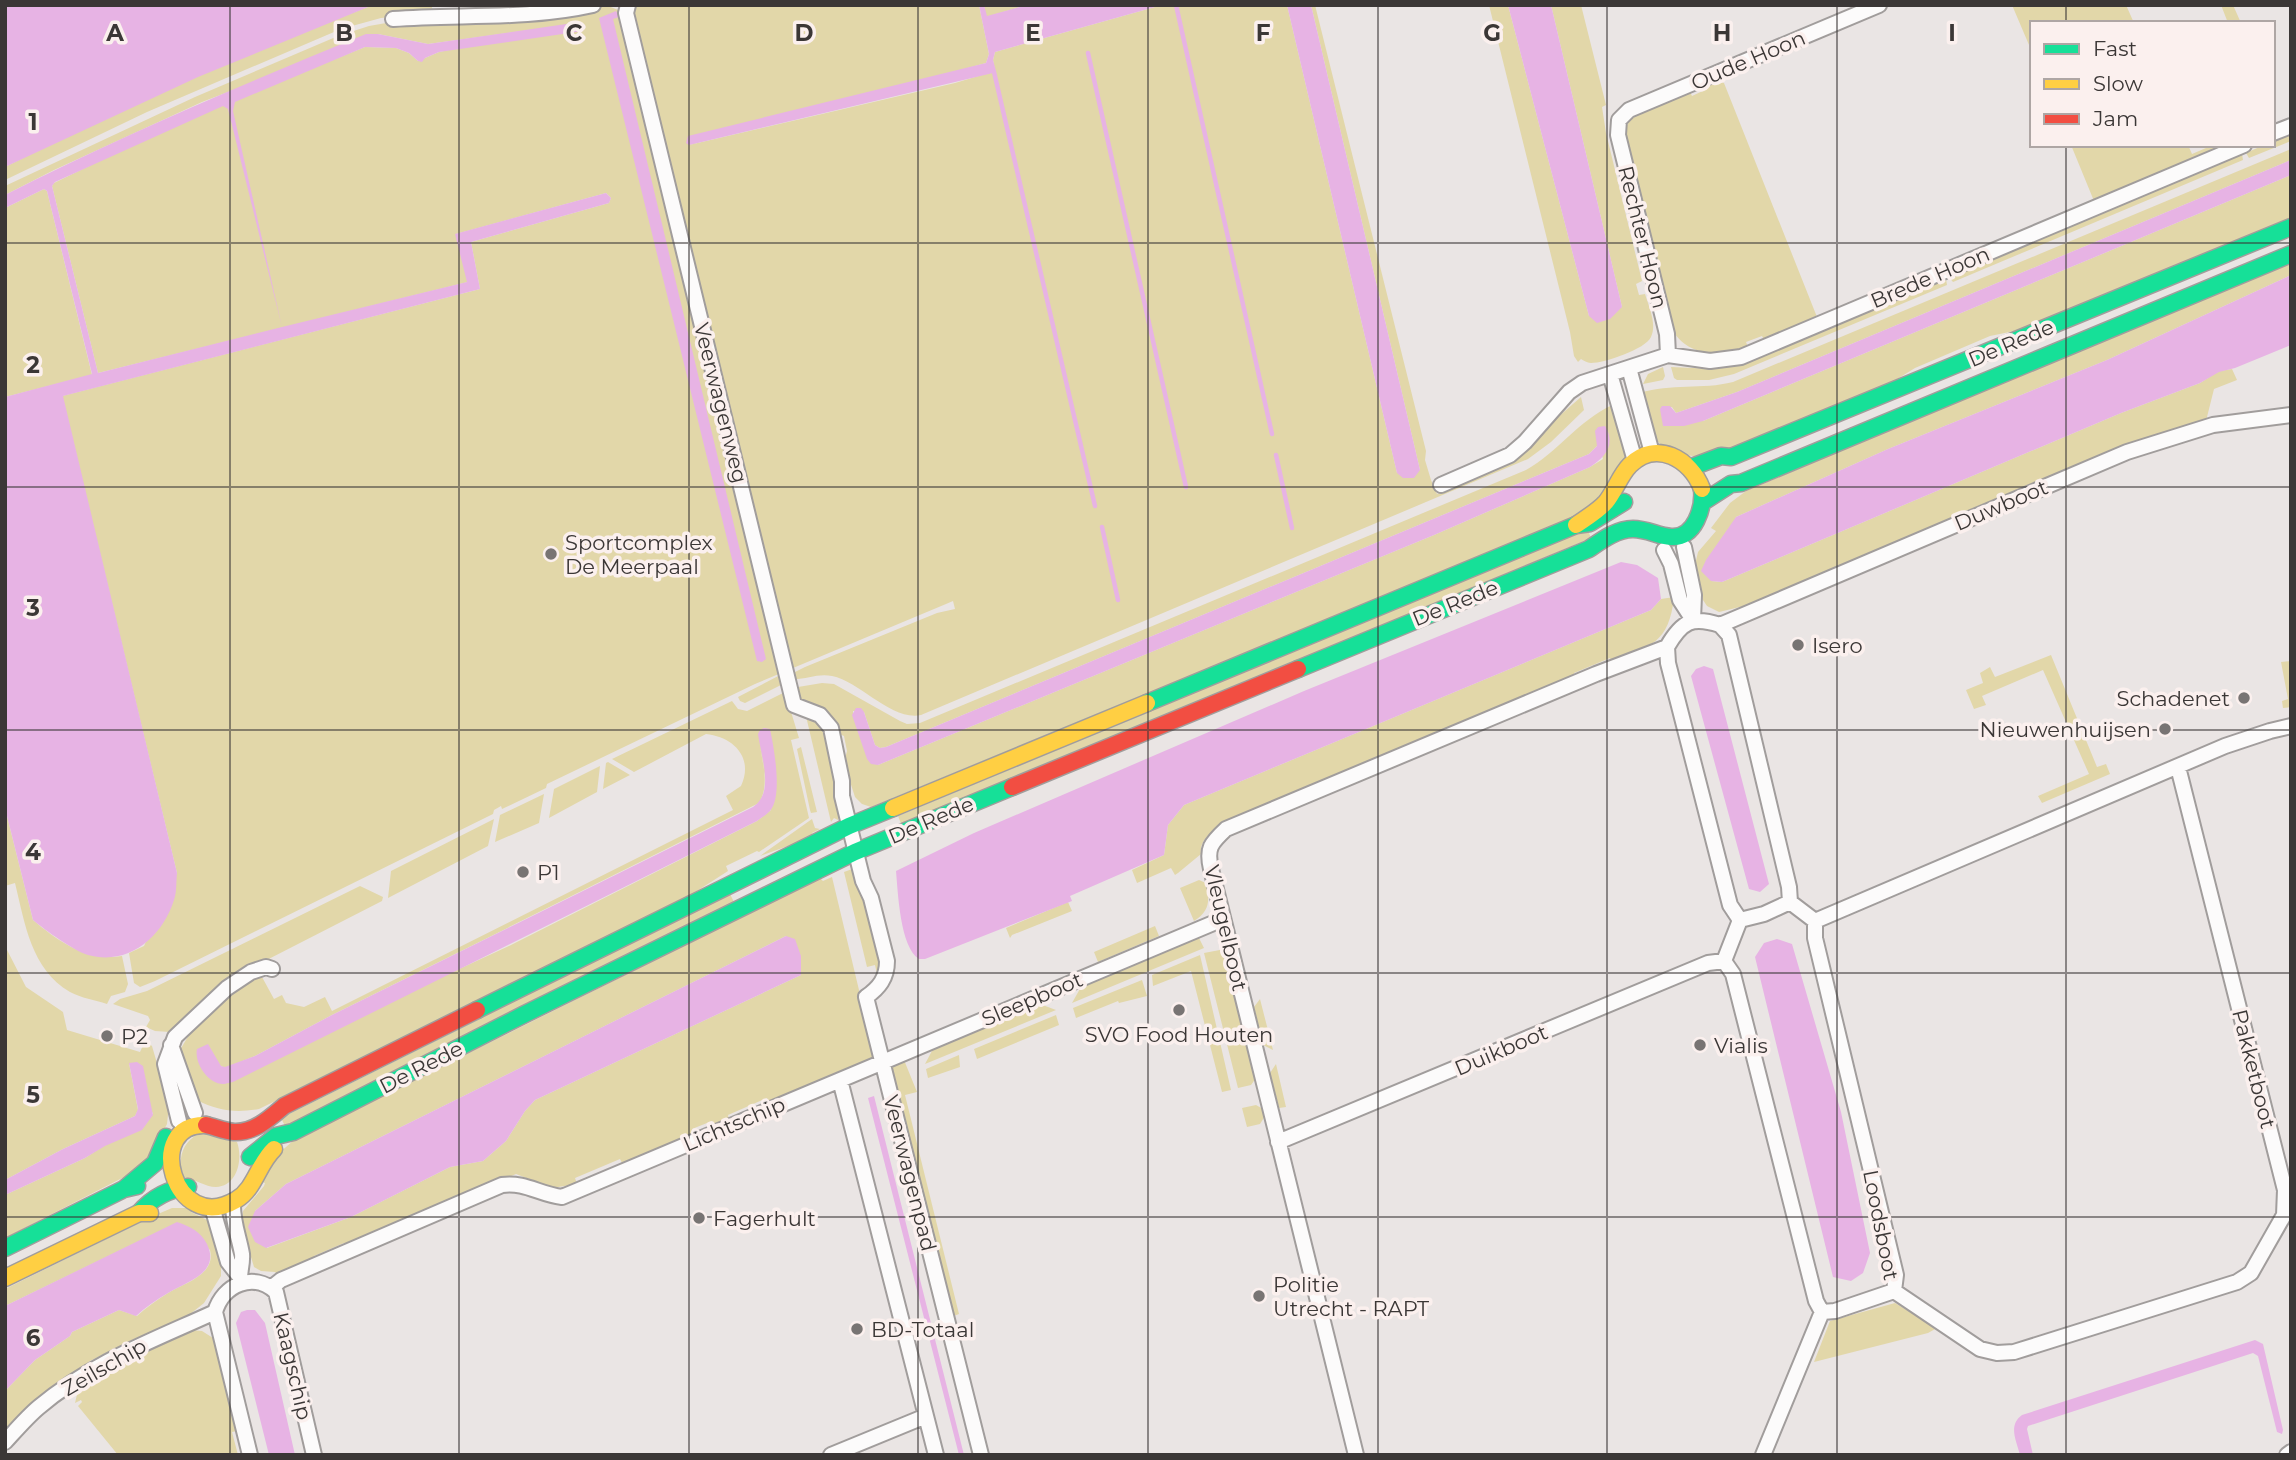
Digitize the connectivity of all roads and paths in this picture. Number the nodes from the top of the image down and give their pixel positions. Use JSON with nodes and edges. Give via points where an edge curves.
{"nodes":[{"id":1,"x":593,"y":5,"type":"edge"},
{"id":2,"x":628,"y":5,"type":"edge"},
{"id":3,"x":1879,"y":5,"type":"edge"},
{"id":4,"x":393,"y":19,"type":"dead end"},
{"id":5,"x":1619,"y":120,"type":"joint"},
{"id":6,"x":2239,"y":147,"type":"edge"},
{"id":7,"x":2291,"y":227,"type":"edge"},
{"id":8,"x":2291,"y":254,"type":"edge"},
{"id":9,"x":1668,"y":355,"type":"junction"},
{"id":10,"x":1629,"y":368,"type":"junction"},
{"id":11,"x":1610,"y":374,"type":"junction"},
{"id":12,"x":2291,"y":415,"type":"edge"},
{"id":13,"x":1652,"y":453,"type":"junction"},
{"id":14,"x":1636,"y":468,"type":"junction"},
{"id":15,"x":1695,"y":472,"type":"junction"},
{"id":16,"x":1441,"y":485,"type":"dead end"},
{"id":17,"x":1618,"y":499,"type":"junction"},
{"id":18,"x":1708,"y":505,"type":"junction"},
{"id":19,"x":1633,"y":533,"type":"junction"},
{"id":20,"x":1684,"y":540,"type":"junction"},
{"id":21,"x":1664,"y":550,"type":"junction"},
{"id":22,"x":1693,"y":620,"type":"junction"},
{"id":23,"x":1720,"y":625,"type":"junction"},
{"id":24,"x":1667,"y":647,"type":"junction"},
{"id":25,"x":2291,"y":726,"type":"edge"},
{"id":26,"x":2178,"y":767,"type":"junction"},
{"id":27,"x":854,"y":824,"type":"junction"},
{"id":28,"x":860,"y":850,"type":"junction"},
{"id":29,"x":1790,"y":902,"type":"junction"},
{"id":30,"x":1223,"y":919,"type":"junction"},
{"id":31,"x":1740,"y":920,"type":"junction"},
{"id":32,"x":1815,"y":921,"type":"junction"},
{"id":33,"x":1724,"y":961,"type":"junction"},
{"id":34,"x":272,"y":969,"type":"dead end"},
{"id":35,"x":171,"y":1045,"type":"junction"},
{"id":36,"x":882,"y":1062,"type":"junction"},
{"id":37,"x":840,"y":1080,"type":"junction"},
{"id":38,"x":195,"y":1113,"type":"junction"},
{"id":39,"x":181,"y":1126,"type":"junction"},
{"id":40,"x":237,"y":1126,"type":"junction"},
{"id":41,"x":1278,"y":1142,"type":"junction"},
{"id":42,"x":165,"y":1158,"type":"junction"},
{"id":43,"x":256,"y":1159,"type":"junction"},
{"id":44,"x":182,"y":1193,"type":"junction"},
{"id":45,"x":233,"y":1197,"type":"junction"},
{"id":46,"x":212,"y":1207,"type":"junction"},
{"id":47,"x":5,"y":1248,"type":"edge"},
{"id":48,"x":5,"y":1279,"type":"edge"},
{"id":49,"x":240,"y":1280,"type":"junction"},
{"id":50,"x":271,"y":1288,"type":"junction"},
{"id":51,"x":1894,"y":1291,"type":"junction"},
{"id":52,"x":215,"y":1312,"type":"junction"},
{"id":53,"x":1822,"y":1312,"type":"junction"},
{"id":54,"x":926,"y":1416,"type":"junction"},
{"id":55,"x":5,"y":1442,"type":"edge"},
{"id":56,"x":250,"y":1455,"type":"edge"},
{"id":57,"x":314,"y":1455,"type":"edge"},
{"id":58,"x":831,"y":1455,"type":"edge"},
{"id":59,"x":936,"y":1455,"type":"edge"},
{"id":60,"x":981,"y":1455,"type":"edge"},
{"id":61,"x":1356,"y":1455,"type":"edge"},
{"id":62,"x":1763,"y":1455,"type":"edge"}],
"edges":[{"from":1,"to":4,"type":"street","via":[[516,17]]},
{"from":2,"to":27,"type":"street","name":"Veerwagenweg","via":[[626,13],[794,705],[820,715],[831,728],[842,781],[851,793]]},
{"from":3,"to":5,"type":"street","name":"Oude Hoon","via":[[1629,110]]},
{"from":5,"to":9,"type":"street","name":"Rechter Hoon","via":[[1618,135],[1667,334]]},
{"from":6,"to":9,"type":"street","name":"Brede Hoon","via":[[1741,356],[1710,361]]},
{"from":7,"to":15,"type":"main road","name":"De Rede","via":[[1851,410],[1731,457],[1721,456]]},
{"from":8,"to":18,"type":"main road","name":"De Rede","via":[[1731,484]]},
{"from":9,"to":10,"type":"street","name":"Brede Hoon"},
{"from":10,"to":11,"type":"street","name":"Brede Hoon"},
{"from":10,"to":13,"type":"street"},
{"from":11,"to":14,"type":"street"},
{"from":11,"to":16,"type":"street","name":"Brede Hoon","via":[[1576,387],[1510,455]]},
{"from":12,"to":23,"type":"street","name":"Duwboot","via":[[2213,425],[2126,452]]},
{"from":13,"to":14,"type":"main road"},
{"from":13,"to":15,"type":"main road","via":[[1678,458]]},
{"from":14,"to":15,"type":"main road","via":[[1665,466],[1687,476]]},
{"from":14,"to":17,"type":"main road","via":[[1625,470]]},
{"from":15,"to":18,"type":"main road"},
{"from":17,"to":19,"type":"main road"},
{"from":17,"to":27,"type":"main road","name":"De Rede","via":[[1590,523]]},
{"from":18,"to":20,"type":"main road"},
{"from":19,"to":20,"type":"main road","via":[[1638,529]]},
{"from":19,"to":21,"type":"main road"},
{"from":19,"to":28,"type":"main road","name":"De Rede","via":[[1603,539],[1589,549]]},
{"from":20,"to":21,"type":"main road","via":[[1674,551]]},
{"from":20,"to":22,"type":"street","via":[[1694,595]]},
{"from":21,"to":22,"type":"street","via":[[1680,600]]},
{"from":22,"to":23,"type":"street"},
{"from":22,"to":24,"type":"street","via":[[1676,631]]},
{"from":23,"to":29,"type":"street","via":[[1728,635]]},
{"from":24,"to":30,"type":"street","name":"Vleugelboot","via":[[1226,829],[1211,842],[1208,857]]},
{"from":24,"to":31,"type":"street","via":[[1730,905]]},
{"from":25,"to":26,"type":"street","via":[[2225,746]]},
{"from":26,"to":32,"type":"street"},
{"from":26,"to":51,"type":"street","name":"Pakketboot","via":[[2285,1190],[2284,1215],[2251,1273],[2237,1282],[2014,1352],[1980,1349]]},
{"from":27,"to":28,"type":"street","name":"Veerwagenweg"},
{"from":27,"to":40,"type":"main road","name":"De Rede"},
{"from":28,"to":36,"type":"street","name":"Veerwagenpad","via":[[863,881],[887,966],[881,984],[866,997]]},
{"from":28,"to":43,"type":"main road","name":"De Rede","via":[[293,1132]]},
{"from":29,"to":31,"type":"street"},
{"from":29,"to":32,"type":"street"},
{"from":30,"to":36,"type":"street","name":"Sleepboot"},
{"from":30,"to":41,"type":"street","name":"Vleugelboot"},
{"from":31,"to":33,"type":"street"},
{"from":32,"to":51,"type":"street","name":"Loodsboot","via":[[1815,938],[1896,1275]]},
{"from":33,"to":41,"type":"street","name":"Duikboot","via":[[1708,963]]},
{"from":33,"to":53,"type":"street","via":[[1733,974]]},
{"from":34,"to":35,"type":"street","via":[[258,970],[227,988]]},
{"from":35,"to":38,"type":"street"},
{"from":35,"to":39,"type":"street","via":[[165,1065]]},
{"from":36,"to":37,"type":"street","name":"Sleepboot"},
{"from":36,"to":60,"type":"street","name":"Veerwagenpad"},
{"from":37,"to":50,"type":"street","name":"Lichtschip","via":[[562,1197],[517,1183],[502,1185]]},
{"from":37,"to":54,"type":"street"},
{"from":38,"to":39,"type":"main road"},
{"from":38,"to":40,"type":"main road","via":[[212,1113]]},
{"from":39,"to":40,"type":"main road","via":[[209,1124],[234,1132]]},
{"from":39,"to":42,"type":"main road","via":[[166,1135]]},
{"from":40,"to":43,"type":"main road"},
{"from":41,"to":61,"type":"street","name":"Vleugelboot"},
{"from":42,"to":44,"type":"main road"},
{"from":42,"to":47,"type":"main road","via":[[124,1189]]},
{"from":43,"to":45,"type":"main road","via":[[250,1188]]},
{"from":44,"to":45,"type":"main road","via":[[186,1187]]},
{"from":44,"to":46,"type":"main road"},
{"from":44,"to":48,"type":"main road","via":[[146,1203],[139,1213]]},
{"from":45,"to":46,"type":"main road","via":[[223,1206]]},
{"from":45,"to":49,"type":"street","via":[[242,1258]]},
{"from":46,"to":49,"type":"street","via":[[228,1262]]},
{"from":49,"to":50,"type":"street","name":"Kaagschip"},
{"from":49,"to":52,"type":"street","via":[[226,1291]]},
{"from":50,"to":57,"type":"street","name":"Kaagschip","via":[[276,1292]]},
{"from":51,"to":53,"type":"street","name":"Loodsboot"},
{"from":52,"to":55,"type":"street","name":"Zeilschip","via":[[91,1370],[38,1407]]},
{"from":52,"to":56,"type":"street"},
{"from":53,"to":62,"type":"street"},
{"from":54,"to":58,"type":"street"},
{"from":54,"to":59,"type":"street"}]}
